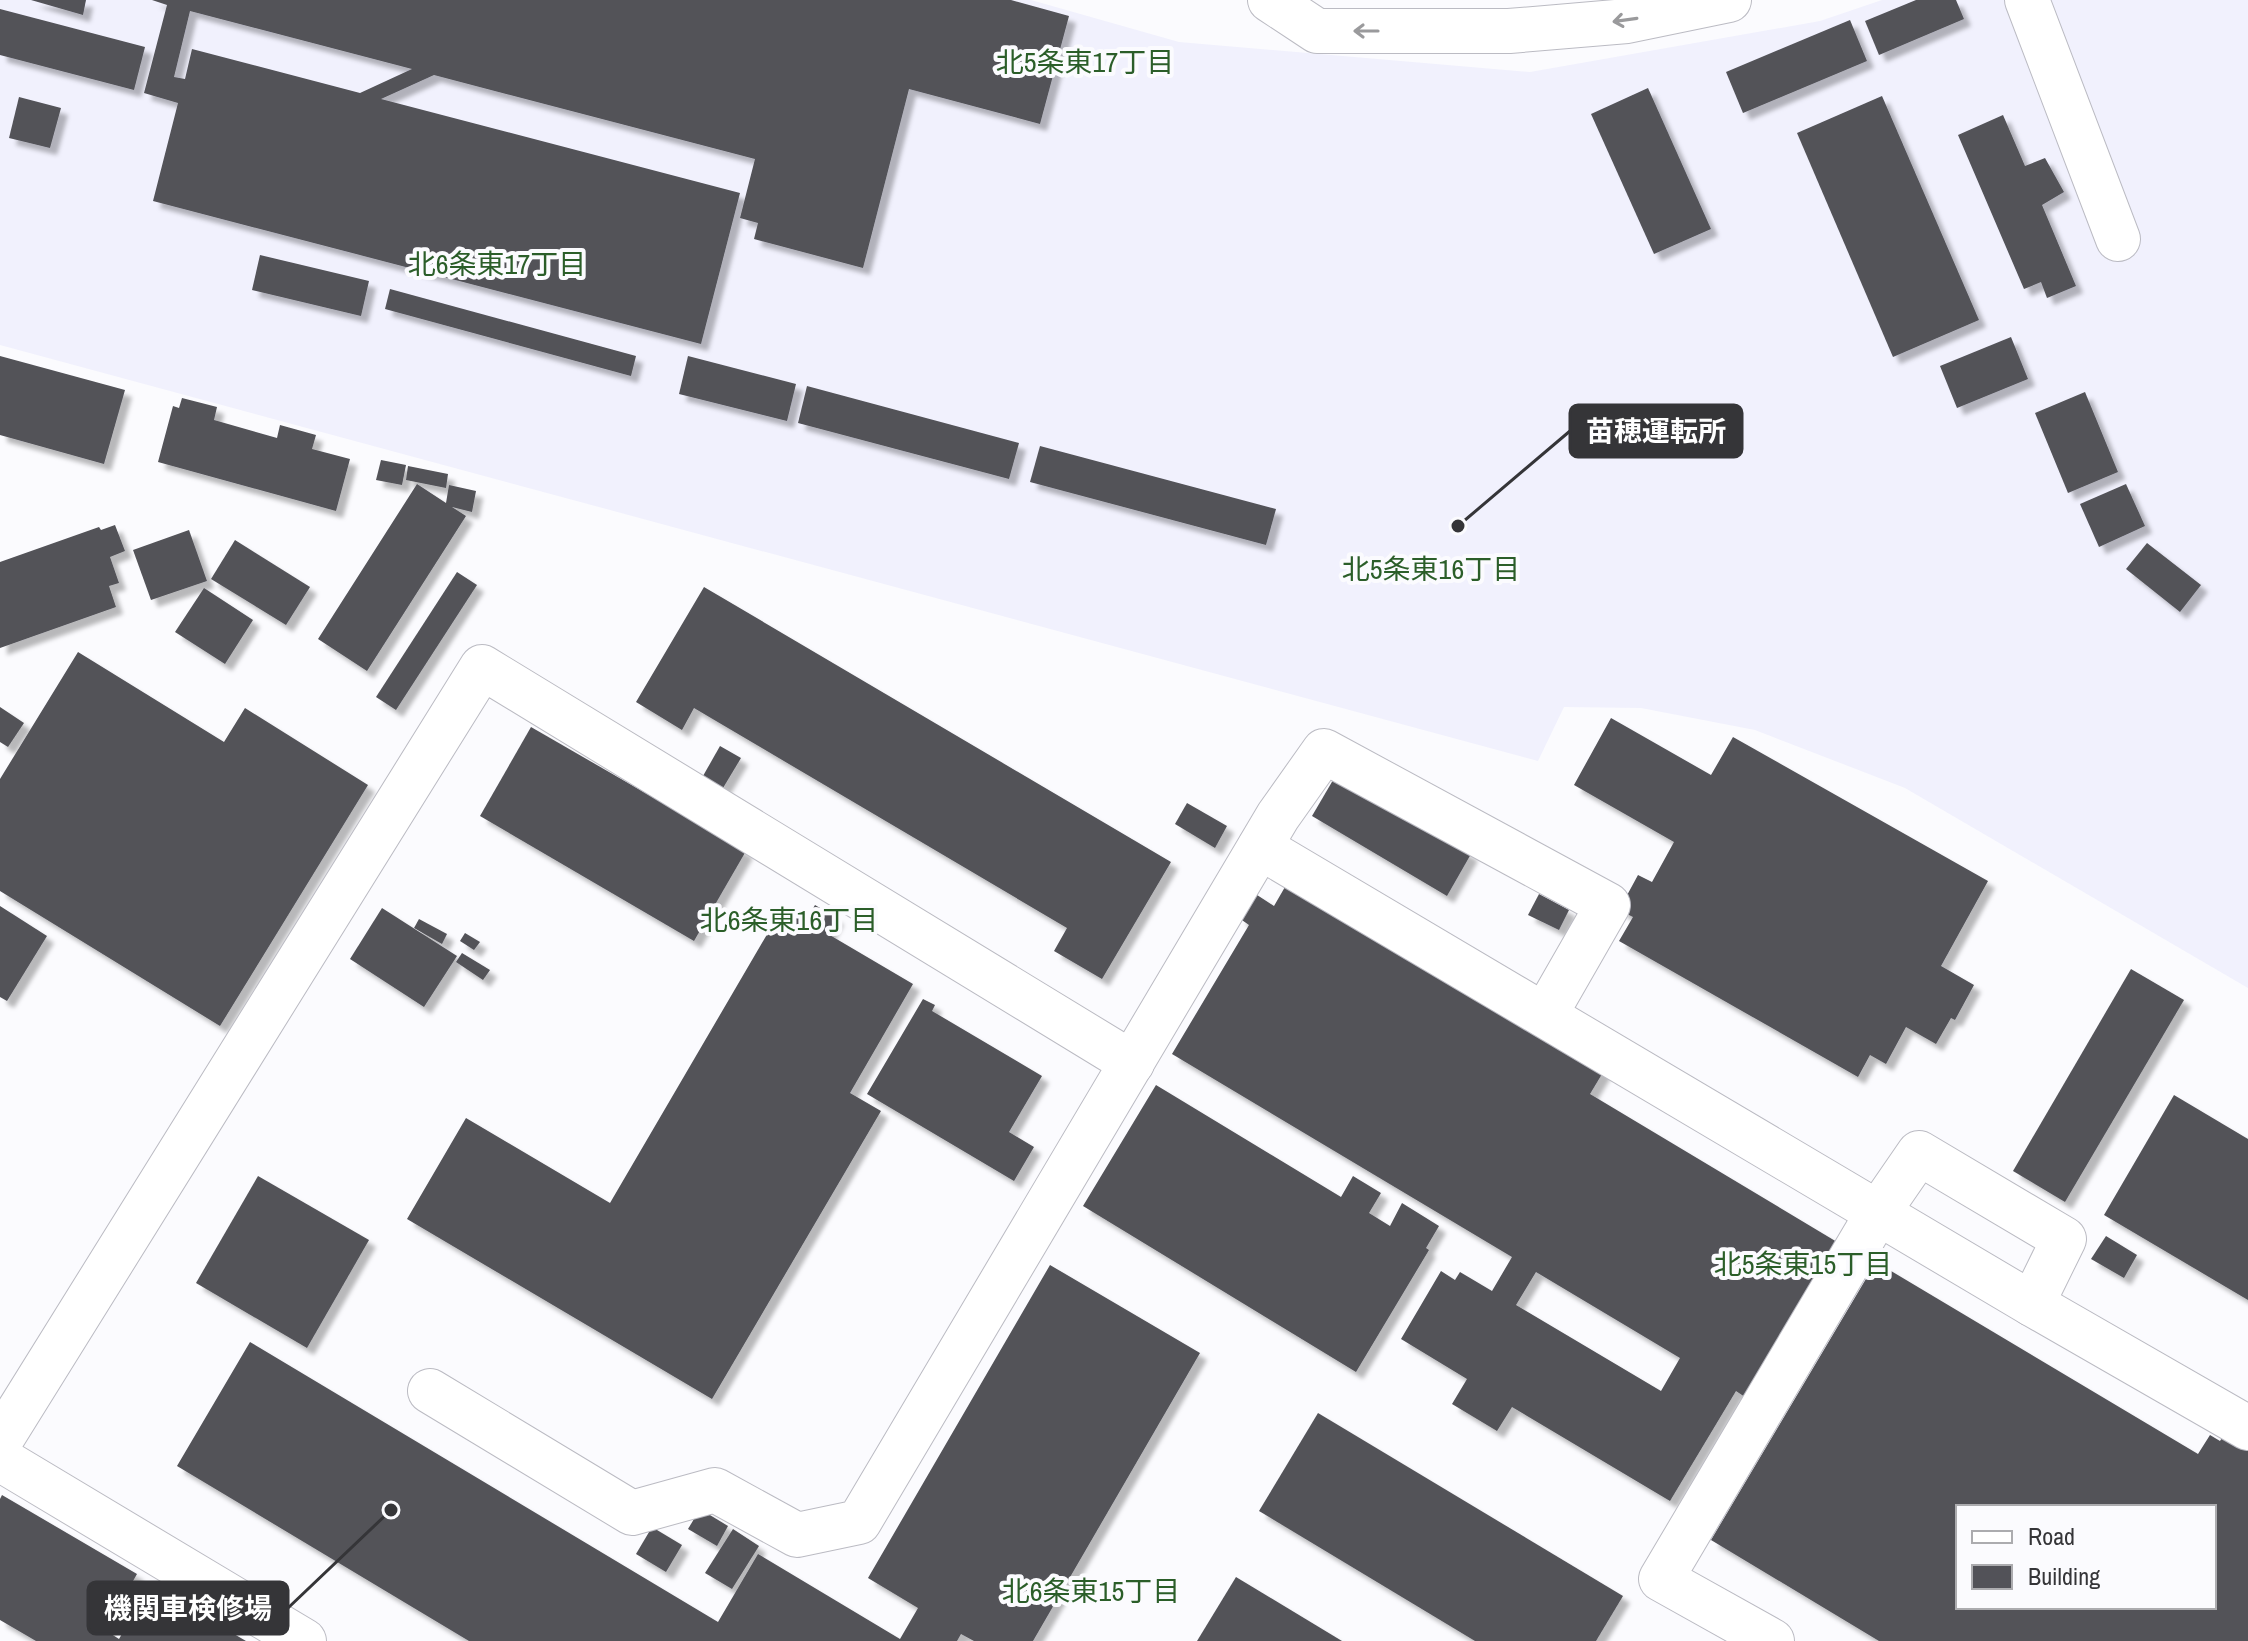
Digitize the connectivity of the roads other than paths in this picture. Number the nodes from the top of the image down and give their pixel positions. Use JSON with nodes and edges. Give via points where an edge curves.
{"nodes":[{"id":1,"x":1270,"y":0,"type":"edge"},
{"id":2,"x":1729,"y":0,"type":"edge"},
{"id":3,"x":2027,"y":0,"type":"edge"},
{"id":4,"x":2118,"y":239,"type":"dead end"},
{"id":5,"x":1260,"y":847,"type":"junction"},
{"id":6,"x":1545,"y":1015,"type":"junction"},
{"id":7,"x":1132,"y":1063,"type":"junction"},
{"id":8,"x":1879,"y":1211,"type":"junction"},
{"id":9,"x":2032,"y":1304,"type":"junction"},
{"id":10,"x":430,"y":1391,"type":"dead end"},
{"id":11,"x":2248,"y":1428,"type":"edge"},
{"id":12,"x":0,"y":1441,"type":"edge"},
{"id":13,"x":0,"y":1459,"type":"edge"},
{"id":14,"x":304,"y":1641,"type":"edge"},
{"id":15,"x":1772,"y":1641,"type":"edge"}],
"edges":[{"from":2,"to":1,"type":"street","one_way":true,"via":[[1627,21],[1509,31],[1317,31]]},
{"from":3,"to":4,"type":"street"},
{"from":5,"to":6,"type":"street"},
{"from":5,"to":6,"type":"street","via":[[1324,751],[1608,905]]},
{"from":5,"to":7,"type":"street"},
{"from":6,"to":8,"type":"street"},
{"from":7,"to":10,"type":"street","via":[[859,1522],[797,1535],[715,1490],[632,1513]]},
{"from":7,"to":12,"type":"street","via":[[482,667]]},
{"from":8,"to":9,"type":"street"},
{"from":8,"to":9,"type":"street","via":[[1919,1153],[2064,1239]]},
{"from":8,"to":15,"type":"street","via":[[1661,1579]]},
{"from":9,"to":11,"type":"street"},
{"from":13,"to":14,"type":"street"}]}
